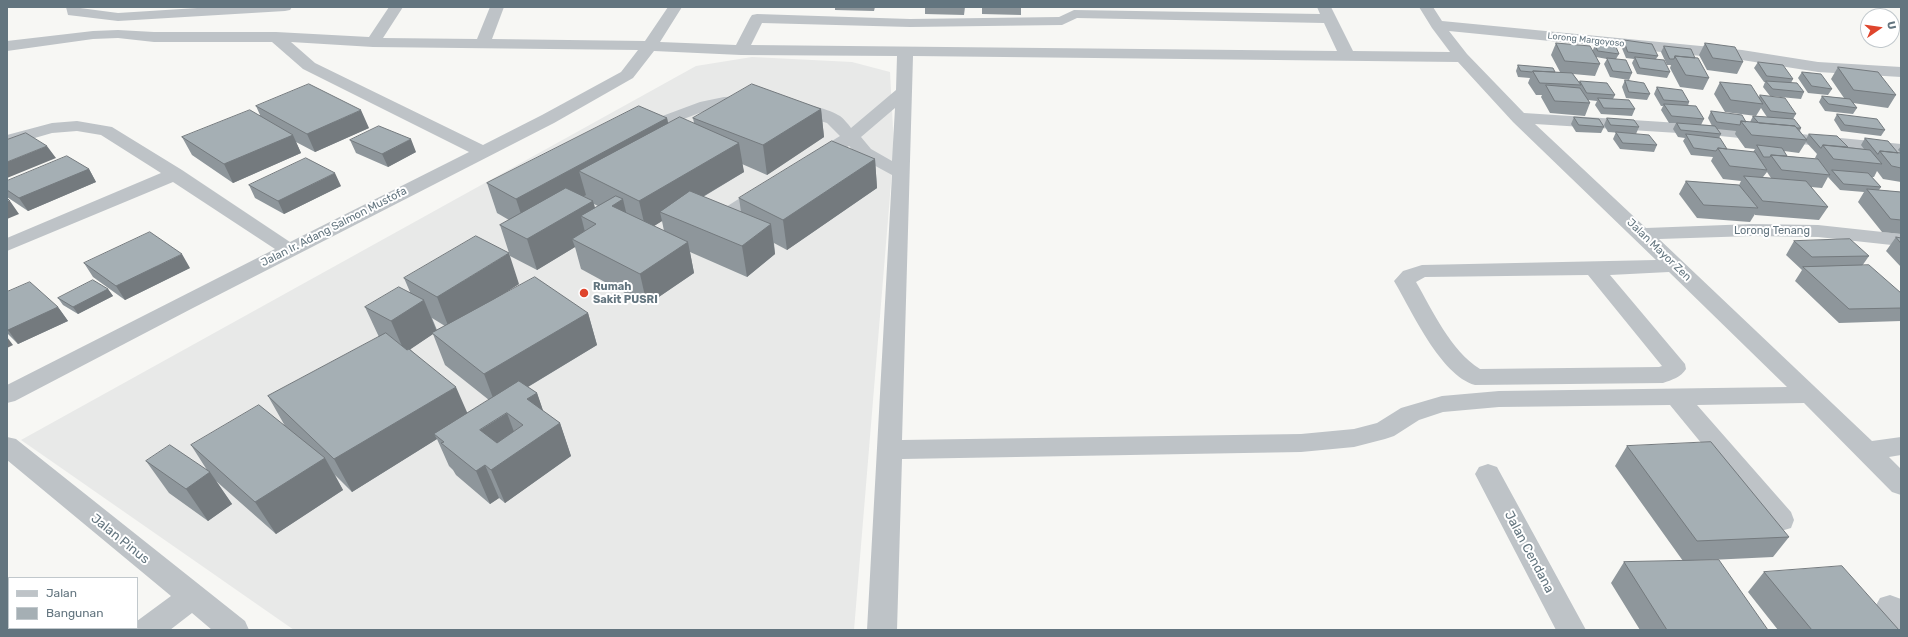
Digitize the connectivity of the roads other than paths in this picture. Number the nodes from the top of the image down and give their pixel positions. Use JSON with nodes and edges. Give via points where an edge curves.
{"nodes":[{"id":1,"x":73,"y":7,"type":"edge"},
{"id":2,"x":285,"y":7,"type":"edge"},
{"id":3,"x":396,"y":7,"type":"edge"},
{"id":4,"x":497,"y":7,"type":"edge"},
{"id":5,"x":674,"y":7,"type":"edge"},
{"id":6,"x":912,"y":7,"type":"edge"},
{"id":7,"x":1046,"y":7,"type":"edge"},
{"id":8,"x":1426,"y":7,"type":"edge"},
{"id":9,"x":1074,"y":10,"type":"edge"},
{"id":10,"x":1103,"y":11,"type":"edge"},
{"id":11,"x":760,"y":12,"type":"edge"},
{"id":12,"x":1327,"y":13,"type":"edge"},
{"id":13,"x":1042,"y":22,"type":"junction"},
{"id":14,"x":910,"y":23,"type":"junction"},
{"id":15,"x":1437,"y":25,"type":"junction"},
{"id":16,"x":93,"y":35,"type":"junction"},
{"id":17,"x":276,"y":37,"type":"junction"},
{"id":18,"x":373,"y":42,"type":"junction"},
{"id":19,"x":483,"y":43,"type":"junction"},
{"id":20,"x":7,"y":46,"type":"edge"},
{"id":21,"x":650,"y":46,"type":"junction"},
{"id":22,"x":741,"y":50,"type":"junction"},
{"id":23,"x":905,"y":51,"type":"junction"},
{"id":24,"x":1347,"y":55,"type":"junction"},
{"id":25,"x":1462,"y":57,"type":"junction"},
{"id":26,"x":7,"y":61,"type":"edge"},
{"id":27,"x":1901,"y":72,"type":"edge"},
{"id":28,"x":903,"y":92,"type":"junction"},
{"id":29,"x":1519,"y":118,"type":"junction"},
{"id":30,"x":624,"y":127,"type":"edge"},
{"id":31,"x":851,"y":137,"type":"junction"},
{"id":32,"x":7,"y":141,"type":"edge"},
{"id":33,"x":1901,"y":149,"type":"edge"},
{"id":34,"x":483,"y":152,"type":"junction"},
{"id":35,"x":804,"y":167,"type":"edge"},
{"id":36,"x":901,"y":173,"type":"junction"},
{"id":37,"x":175,"y":174,"type":"junction"},
{"id":38,"x":783,"y":179,"type":"edge"},
{"id":39,"x":722,"y":218,"type":"edge"},
{"id":40,"x":1643,"y":234,"type":"junction"},
{"id":41,"x":1901,"y":240,"type":"edge"},
{"id":42,"x":7,"y":245,"type":"edge"},
{"id":43,"x":289,"y":250,"type":"junction"},
{"id":44,"x":1675,"y":266,"type":"junction"},
{"id":45,"x":1594,"y":269,"type":"junction"},
{"id":46,"x":7,"y":395,"type":"edge"},
{"id":47,"x":1810,"y":395,"type":"junction"},
{"id":48,"x":1677,"y":397,"type":"junction"},
{"id":49,"x":7,"y":446,"type":"edge"},
{"id":50,"x":1901,"y":446,"type":"edge"},
{"id":51,"x":889,"y":450,"type":"junction"},
{"id":52,"x":1865,"y":451,"type":"junction"},
{"id":53,"x":1488,"y":474,"type":"dead end"},
{"id":54,"x":1901,"y":485,"type":"edge"},
{"id":55,"x":1781,"y":520,"type":"dead end"},
{"id":56,"x":192,"y":597,"type":"junction"},
{"id":57,"x":148,"y":630,"type":"edge"},
{"id":58,"x":234,"y":630,"type":"edge"},
{"id":59,"x":882,"y":630,"type":"edge"},
{"id":60,"x":1571,"y":630,"type":"edge"}],
"edges":[{"from":1,"to":2,"type":"street","via":[[72,12],[118,17]]},
{"from":3,"to":18,"type":"street"},
{"from":4,"to":19,"type":"street"},
{"from":5,"to":21,"type":"street","name":"Jalan Ir. Adang Salmon Mustofa"},
{"from":6,"to":14,"type":"street"},
{"from":7,"to":13,"type":"street"},
{"from":8,"to":15,"type":"street","name":"Jalan Mayor Zen"},
{"from":9,"to":10,"type":"street"},
{"from":9,"to":13,"type":"street","via":[[1062,21]]},
{"from":10,"to":12,"type":"street"},
{"from":11,"to":14,"type":"street"},
{"from":11,"to":22,"type":"street"},
{"from":12,"to":24,"type":"street"},
{"from":13,"to":14,"type":"street"},
{"from":15,"to":25,"type":"street","name":"Jalan Mayor Zen"},
{"from":15,"to":27,"type":"street","name":"Lorong Margoyoso","via":[[1742,55],[1818,67]]},
{"from":16,"to":17,"type":"street"},
{"from":16,"to":20,"type":"street"},
{"from":16,"to":26,"type":"street"},
{"from":17,"to":18,"type":"street"},
{"from":17,"to":34,"type":"street","via":[[309,66]]},
{"from":18,"to":19,"type":"street"},
{"from":19,"to":21,"type":"street"},
{"from":21,"to":22,"type":"street"},
{"from":21,"to":34,"type":"street","name":"Jalan Ir. Adang Salmon Mustofa","via":[[627,75]]},
{"from":22,"to":23,"type":"street"},
{"from":23,"to":24,"type":"street"},
{"from":23,"to":28,"type":"street"},
{"from":24,"to":25,"type":"street"},
{"from":25,"to":29,"type":"street","name":"Jalan Mayor Zen"},
{"from":28,"to":31,"type":"street"},
{"from":28,"to":36,"type":"street"},
{"from":29,"to":33,"type":"street","via":[[1598,121],[1844,141]]},
{"from":29,"to":40,"type":"street","name":"Jalan Mayor Zen"},
{"from":30,"to":31,"type":"street","via":[[664,121],[700,107],[748,101],[804,109],[834,119]]},
{"from":31,"to":35,"type":"street"},
{"from":31,"to":36,"type":"street","via":[[865,153]]},
{"from":32,"to":37,"type":"street","via":[[52,128],[77,126],[106,131]]},
{"from":34,"to":43,"type":"street","name":"Jalan Ir. Adang Salmon Mustofa"},
{"from":36,"to":51,"type":"street"},
{"from":37,"to":42,"type":"street"},
{"from":37,"to":43,"type":"street"},
{"from":38,"to":39,"type":"street"},
{"from":40,"to":41,"type":"street","name":"Lorong Tenang","via":[[1752,230],[1818,231]]},
{"from":40,"to":44,"type":"street","name":"Jalan Mayor Zen"},
{"from":43,"to":46,"type":"street","name":"Jalan Ir. Adang Salmon Mustofa"},
{"from":44,"to":45,"type":"street"},
{"from":44,"to":47,"type":"street","name":"Jalan Mayor Zen"},
{"from":45,"to":45,"type":"street","via":[[1422,271],[1405,281],[1455,362],[1475,378],[1663,376],[1674,370],[1673,364]]},
{"from":47,"to":48,"type":"street"},
{"from":47,"to":52,"type":"street","name":"Jalan Mayor Zen"},
{"from":48,"to":51,"type":"street","via":[[1499,399],[1442,404],[1410,414],[1385,430],[1354,438],[1301,443]]},
{"from":48,"to":55,"type":"street"},
{"from":49,"to":56,"type":"street","name":"Jalan Pinus"},
{"from":50,"to":52,"type":"street"},
{"from":51,"to":59,"type":"street"},
{"from":52,"to":54,"type":"street","name":"Jalan Mayor Zen"},
{"from":53,"to":60,"type":"street","name":"Jalan Cendana"},
{"from":56,"to":57,"type":"street"},
{"from":56,"to":58,"type":"street","name":"Jalan Pinus"}]}
